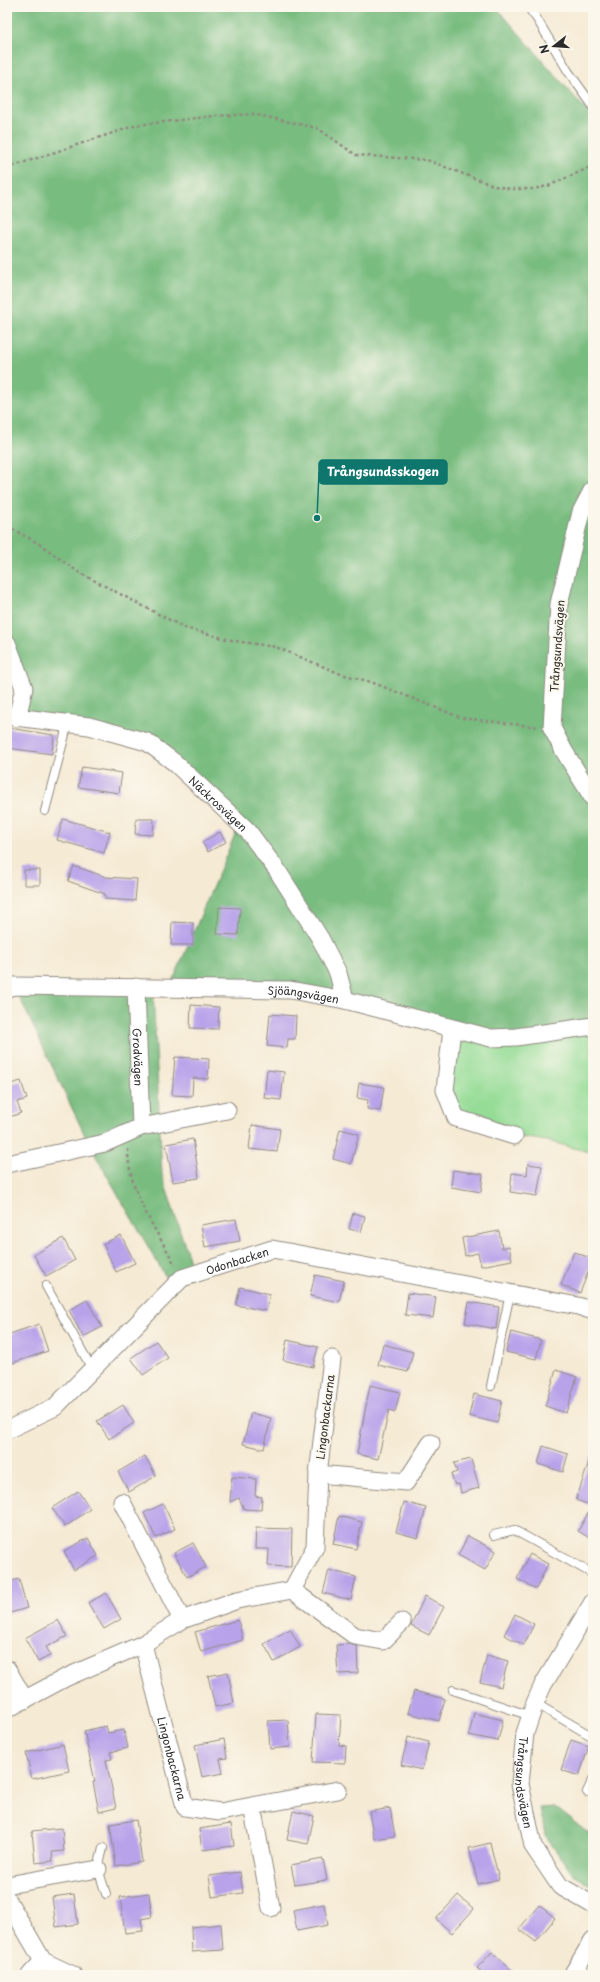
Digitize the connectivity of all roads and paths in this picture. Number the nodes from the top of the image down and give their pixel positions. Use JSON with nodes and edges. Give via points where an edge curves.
{"nodes":[{"id":1,"x":528,"y":7,"type":"edge"},
{"id":2,"x":593,"y":106,"type":"edge"},
{"id":3,"x":593,"y":166,"type":"edge"},
{"id":4,"x":7,"y":168,"type":"edge"},
{"id":5,"x":593,"y":489,"type":"edge"},
{"id":6,"x":7,"y":526,"type":"edge"},
{"id":7,"x":7,"y":643,"type":"edge"},
{"id":8,"x":12,"y":717,"type":"edge"},
{"id":9,"x":68,"y":723,"type":"junction"},
{"id":10,"x":552,"y":728,"type":"junction"},
{"id":11,"x":593,"y":798,"type":"edge"},
{"id":12,"x":44,"y":811,"type":"dead end"},
{"id":13,"x":136,"y":987,"type":"junction"},
{"id":14,"x":7,"y":988,"type":"edge"},
{"id":15,"x":345,"y":1000,"type":"junction"},
{"id":16,"x":593,"y":1026,"type":"edge"},
{"id":17,"x":452,"y":1029,"type":"junction"},
{"id":18,"x":227,"y":1110,"type":"dead end"},
{"id":19,"x":135,"y":1130,"type":"junction"},
{"id":20,"x":514,"y":1136,"type":"dead end"},
{"id":21,"x":7,"y":1164,"type":"edge"},
{"id":22,"x":182,"y":1278,"type":"junction"},
{"id":23,"x":46,"y":1286,"type":"dead end"},
{"id":24,"x":510,"y":1293,"type":"junction"},
{"id":25,"x":593,"y":1311,"type":"edge"},
{"id":26,"x":332,"y":1359,"type":"dead end"},
{"id":27,"x":92,"y":1368,"type":"junction"},
{"id":28,"x":491,"y":1386,"type":"dead end"},
{"id":29,"x":7,"y":1430,"type":"edge"},
{"id":30,"x":430,"y":1443,"type":"dead end"},
{"id":31,"x":318,"y":1474,"type":"junction"},
{"id":32,"x":122,"y":1502,"type":"dead end"},
{"id":33,"x":494,"y":1535,"type":"dead end"},
{"id":34,"x":593,"y":1574,"type":"edge"},
{"id":35,"x":292,"y":1590,"type":"junction"},
{"id":36,"x":593,"y":1602,"type":"edge"},
{"id":37,"x":182,"y":1620,"type":"junction"},
{"id":38,"x":402,"y":1622,"type":"dead end"},
{"id":39,"x":143,"y":1644,"type":"junction"},
{"id":40,"x":7,"y":1669,"type":"edge"},
{"id":41,"x":453,"y":1690,"type":"dead end"},
{"id":42,"x":25,"y":1700,"type":"junction"},
{"id":43,"x":7,"y":1709,"type":"edge"},
{"id":44,"x":533,"y":1710,"type":"junction"},
{"id":45,"x":593,"y":1737,"type":"edge"},
{"id":46,"x":593,"y":1779,"type":"edge"},
{"id":47,"x":338,"y":1790,"type":"dead end"},
{"id":48,"x":587,"y":1792,"type":"dead end"},
{"id":49,"x":252,"y":1806,"type":"junction"},
{"id":50,"x":103,"y":1848,"type":"dead end"},
{"id":51,"x":98,"y":1869,"type":"junction"},
{"id":52,"x":7,"y":1885,"type":"edge"},
{"id":53,"x":106,"y":1894,"type":"dead end"},
{"id":54,"x":7,"y":1899,"type":"edge"},
{"id":55,"x":593,"y":1905,"type":"edge"},
{"id":56,"x":271,"y":1908,"type":"dead end"},
{"id":57,"x":593,"y":1940,"type":"edge"},
{"id":58,"x":43,"y":1961,"type":"junction"},
{"id":59,"x":30,"y":1975,"type":"edge"},
{"id":60,"x":73,"y":1975,"type":"edge"},
{"id":61,"x":572,"y":1975,"type":"edge"}],
"edges":[{"from":1,"to":2,"type":"lane"},
{"from":3,"to":4,"type":"path","via":[[548,186],[533,190],[511,189],[494,186],[427,160],[356,154],[317,128],[253,114],[137,125]]},
{"from":5,"to":10,"type":"street","name":"Trångsundsvägen","via":[[581,512],[559,604]]},
{"from":6,"to":10,"type":"path","via":[[41,545],[78,572],[185,628],[235,641],[276,646],[341,674],[372,682],[462,718]]},
{"from":7,"to":8,"type":"street","via":[[24,688]]},
{"from":8,"to":9,"type":"street","name":"Näckrosvägen"},
{"from":9,"to":12,"type":"lane"},
{"from":9,"to":15,"type":"street","name":"Näckrosvägen","via":[[89,726],[146,742],[174,762],[248,831],[277,870],[320,938],[338,973]]},
{"from":10,"to":11,"type":"street"},
{"from":13,"to":14,"type":"street","name":"Sjöängsvägen"},
{"from":13,"to":15,"type":"street","name":"Sjöängsvägen","via":[[290,990]]},
{"from":13,"to":19,"type":"street","name":"Grodvägen"},
{"from":15,"to":17,"type":"street","name":"Sjöängsvägen"},
{"from":16,"to":17,"type":"street","name":"Sjöängsvägen","via":[[516,1038],[491,1038]]},
{"from":17,"to":20,"type":"street","via":[[445,1090],[456,1118]]},
{"from":18,"to":19,"type":"street"},
{"from":19,"to":21,"type":"street","via":[[106,1143]]},
{"from":19,"to":22,"type":"path","via":[[128,1159],[133,1187]]},
{"from":22,"to":24,"type":"street","name":"Odonbacken","via":[[272,1249]]},
{"from":22,"to":27,"type":"street","name":"Odonbacken"},
{"from":23,"to":27,"type":"lane"},
{"from":24,"to":25,"type":"street","name":"Odonbacken"},
{"from":24,"to":28,"type":"lane"},
{"from":26,"to":31,"type":"street","name":"Lingonbackarna"},
{"from":27,"to":29,"type":"street","name":"Odonbacken","via":[[55,1407]]},
{"from":30,"to":31,"type":"street","name":"Lingonbackarna","via":[[406,1482]]},
{"from":31,"to":35,"type":"street","name":"Lingonbackarna","via":[[314,1547]]},
{"from":32,"to":37,"type":"street"},
{"from":33,"to":34,"type":"lane","via":[[514,1530]]},
{"from":35,"to":37,"type":"street","via":[[237,1600]]},
{"from":35,"to":38,"type":"street","via":[[355,1636],[383,1641]]},
{"from":36,"to":44,"type":"street","name":"Trångsundsvägen","via":[[543,1685]]},
{"from":37,"to":39,"type":"street"},
{"from":39,"to":42,"type":"street","via":[[66,1678]]},
{"from":39,"to":49,"type":"street","name":"Lingonbackarna","via":[[185,1807],[220,1812]]},
{"from":40,"to":42,"type":"street"},
{"from":41,"to":44,"type":"lane"},
{"from":42,"to":43,"type":"street"},
{"from":44,"to":45,"type":"lane"},
{"from":44,"to":55,"type":"street","name":"Trångsundsvägen","via":[[525,1734],[520,1784],[532,1846],[560,1886]]},
{"from":46,"to":48,"type":"lane"},
{"from":47,"to":49,"type":"street","name":"Lingonbackarna"},
{"from":49,"to":56,"type":"street"},
{"from":50,"to":51,"type":"lane"},
{"from":51,"to":52,"type":"street"},
{"from":51,"to":53,"type":"lane"},
{"from":54,"to":58,"type":"street"},
{"from":57,"to":61,"type":"street"},
{"from":58,"to":59,"type":"street"},
{"from":58,"to":60,"type":"street"}]}
